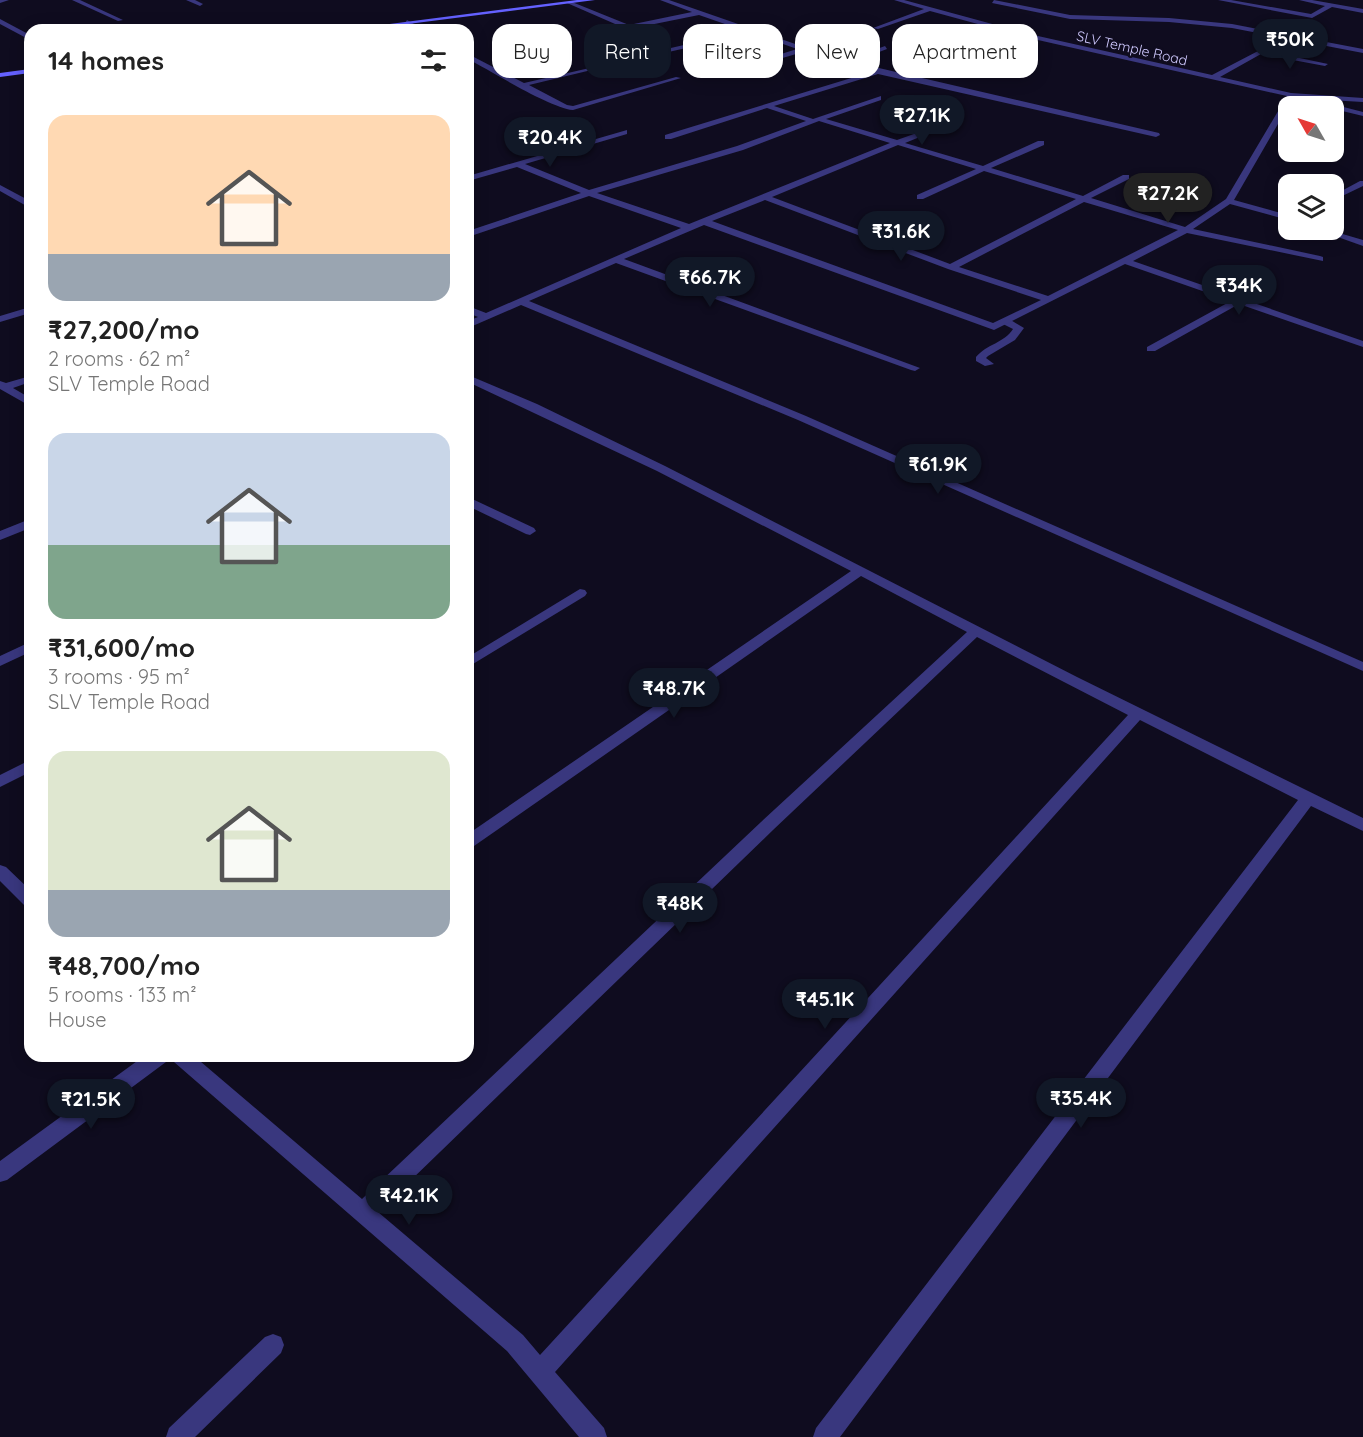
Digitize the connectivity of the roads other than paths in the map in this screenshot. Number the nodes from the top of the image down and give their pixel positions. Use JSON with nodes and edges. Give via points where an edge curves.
{"nodes":[{"id":1,"x":6,"y":0,"type":"edge"},
{"id":2,"x":75,"y":0,"type":"edge"},
{"id":3,"x":189,"y":0,"type":"edge"},
{"id":4,"x":592,"y":0,"type":"edge"},
{"id":5,"x":663,"y":0,"type":"edge"},
{"id":6,"x":897,"y":0,"type":"edge"},
{"id":7,"x":1221,"y":0,"type":"edge"},
{"id":8,"x":1302,"y":0,"type":"edge"},
{"id":9,"x":0,"y":1,"type":"edge"},
{"id":10,"x":994,"y":2,"type":"dead end"},
{"id":11,"x":570,"y":3,"type":"junction"},
{"id":12,"x":200,"y":4,"type":"dead end"},
{"id":13,"x":1331,"y":5,"type":"junction"},
{"id":14,"x":928,"y":10,"type":"junction"},
{"id":15,"x":1363,"y":11,"type":"edge"},
{"id":16,"x":700,"y":12,"type":"junction"},
{"id":17,"x":120,"y":20,"type":"dead end"},
{"id":18,"x":0,"y":21,"type":"edge"},
{"id":19,"x":407,"y":22,"type":"junction"},
{"id":20,"x":392,"y":24,"type":"edge"},
{"id":21,"x":410,"y":24,"type":"edge"},
{"id":22,"x":621,"y":24,"type":"edge"},
{"id":23,"x":642,"y":24,"type":"edge"},
{"id":24,"x":734,"y":24,"type":"edge"},
{"id":25,"x":982,"y":24,"type":"edge"},
{"id":26,"x":880,"y":27,"type":"edge"},
{"id":27,"x":24,"y":35,"type":"edge"},
{"id":28,"x":1038,"y":38,"type":"edge"},
{"id":29,"x":1287,"y":38,"type":"junction"},
{"id":30,"x":885,"y":48,"type":"dead end"},
{"id":31,"x":880,"y":50,"type":"edge"},
{"id":32,"x":1363,"y":51,"type":"edge"},
{"id":33,"x":1259,"y":52,"type":"junction"},
{"id":34,"x":474,"y":59,"type":"edge"},
{"id":35,"x":1325,"y":64,"type":"dead end"},
{"id":36,"x":584,"y":70,"type":"edge"},
{"id":37,"x":24,"y":71,"type":"edge"},
{"id":38,"x":880,"y":72,"type":"edge"},
{"id":39,"x":0,"y":75,"type":"edge"},
{"id":40,"x":678,"y":78,"type":"dead end"},
{"id":41,"x":858,"y":78,"type":"edge"},
{"id":42,"x":1211,"y":79,"type":"junction"},
{"id":43,"x":522,"y":85,"type":"junction"},
{"id":44,"x":1291,"y":95,"type":"junction"},
{"id":45,"x":878,"y":98,"type":"dead end"},
{"id":46,"x":1363,"y":100,"type":"edge"},
{"id":47,"x":767,"y":106,"type":"junction"},
{"id":48,"x":1363,"y":114,"type":"edge"},
{"id":49,"x":816,"y":120,"type":"junction"},
{"id":50,"x":939,"y":126,"type":"dead end"},
{"id":51,"x":624,"y":132,"type":"dead end"},
{"id":52,"x":1156,"y":135,"type":"dead end"},
{"id":53,"x":668,"y":137,"type":"dead end"},
{"id":54,"x":896,"y":142,"type":"junction"},
{"id":55,"x":1041,"y":143,"type":"dead end"},
{"id":56,"x":518,"y":164,"type":"junction"},
{"id":57,"x":982,"y":170,"type":"junction"},
{"id":58,"x":474,"y":177,"type":"edge"},
{"id":59,"x":1126,"y":177,"type":"dead end"},
{"id":60,"x":1363,"y":183,"type":"edge"},
{"id":61,"x":0,"y":187,"type":"edge"},
{"id":62,"x":589,"y":193,"type":"junction"},
{"id":63,"x":1344,"y":193,"type":"edge"},
{"id":64,"x":765,"y":197,"type":"junction"},
{"id":65,"x":920,"y":197,"type":"dead end"},
{"id":66,"x":1085,"y":199,"type":"junction"},
{"id":67,"x":24,"y":201,"type":"edge"},
{"id":68,"x":1229,"y":201,"type":"junction"},
{"id":69,"x":1278,"y":215,"type":"edge"},
{"id":70,"x":705,"y":222,"type":"junction"},
{"id":71,"x":691,"y":228,"type":"junction"},
{"id":72,"x":1186,"y":230,"type":"junction"},
{"id":73,"x":474,"y":232,"type":"edge"},
{"id":74,"x":1344,"y":237,"type":"edge"},
{"id":75,"x":1363,"y":243,"type":"edge"},
{"id":76,"x":1320,"y":259,"type":"dead end"},
{"id":77,"x":617,"y":260,"type":"junction"},
{"id":78,"x":1125,"y":261,"type":"junction"},
{"id":79,"x":951,"y":267,"type":"junction"},
{"id":80,"x":1048,"y":299,"type":"junction"},
{"id":81,"x":1238,"y":300,"type":"junction"},
{"id":82,"x":522,"y":302,"type":"junction"},
{"id":83,"x":24,"y":312,"type":"edge"},
{"id":84,"x":474,"y":312,"type":"edge"},
{"id":85,"x":487,"y":317,"type":"junction"},
{"id":86,"x":0,"y":319,"type":"edge"},
{"id":87,"x":1005,"y":321,"type":"junction"},
{"id":88,"x":474,"y":322,"type":"edge"},
{"id":89,"x":1363,"y":344,"type":"edge"},
{"id":90,"x":1151,"y":349,"type":"dead end"},
{"id":91,"x":989,"y":364,"type":"dead end"},
{"id":92,"x":915,"y":368,"type":"dead end"},
{"id":93,"x":24,"y":380,"type":"edge"},
{"id":94,"x":474,"y":381,"type":"edge"},
{"id":95,"x":2,"y":386,"type":"edge"},
{"id":96,"x":24,"y":399,"type":"edge"},
{"id":97,"x":474,"y":504,"type":"edge"},
{"id":98,"x":24,"y":526,"type":"edge"},
{"id":99,"x":530,"y":531,"type":"dead end"},
{"id":100,"x":0,"y":536,"type":"edge"},
{"id":101,"x":861,"y":570,"type":"junction"},
{"id":102,"x":580,"y":593,"type":"dead end"},
{"id":103,"x":976,"y":631,"type":"junction"},
{"id":104,"x":24,"y":649,"type":"edge"},
{"id":105,"x":474,"y":658,"type":"edge"},
{"id":106,"x":0,"y":662,"type":"edge"},
{"id":107,"x":1363,"y":667,"type":"edge"},
{"id":108,"x":1138,"y":713,"type":"junction"},
{"id":109,"x":24,"y":768,"type":"edge"},
{"id":110,"x":0,"y":782,"type":"edge"},
{"id":111,"x":1308,"y":798,"type":"junction"},
{"id":112,"x":1363,"y":825,"type":"edge"},
{"id":113,"x":474,"y":838,"type":"edge"},
{"id":114,"x":0,"y":871,"type":"edge"},
{"id":115,"x":24,"y":894,"type":"edge"},
{"id":116,"x":151,"y":1062,"type":"edge"},
{"id":117,"x":188,"y":1062,"type":"edge"},
{"id":118,"x":0,"y":1173,"type":"edge"},
{"id":119,"x":363,"y":1212,"type":"junction"},
{"id":120,"x":273,"y":1345,"type":"dead end"},
{"id":121,"x":540,"y":1372,"type":"junction"},
{"id":122,"x":178,"y":1437,"type":"edge"},
{"id":123,"x":595,"y":1437,"type":"edge"},
{"id":124,"x":825,"y":1437,"type":"edge"}],
"edges":[{"from":1,"to":9,"type":"street"},
{"from":2,"to":17,"type":"street"},
{"from":3,"to":12,"type":"street"},
{"from":4,"to":11,"type":"main road"},
{"from":5,"to":16,"type":"street"},
{"from":6,"to":14,"type":"street","name":"SLV Temple Road"},
{"from":7,"to":13,"type":"street","via":[[1312,16]]},
{"from":8,"to":13,"type":"street"},
{"from":10,"to":29,"type":"street","via":[[1070,18],[1169,20],[1232,26]]},
{"from":11,"to":19,"type":"main road"},
{"from":11,"to":22,"type":"street"},
{"from":13,"to":15,"type":"street"},
{"from":14,"to":25,"type":"street","name":"SLV Temple Road"},
{"from":14,"to":26,"type":"street"},
{"from":16,"to":23,"type":"street"},
{"from":16,"to":24,"type":"street"},
{"from":18,"to":27,"type":"street"},
{"from":19,"to":20,"type":"main road"},
{"from":19,"to":21,"type":"street"},
{"from":28,"to":42,"type":"street","name":"SLV Temple Road"},
{"from":29,"to":32,"type":"street"},
{"from":29,"to":33,"type":"street"},
{"from":30,"to":31,"type":"street"},
{"from":33,"to":35,"type":"street"},
{"from":33,"to":42,"type":"street"},
{"from":34,"to":43,"type":"street"},
{"from":36,"to":43,"type":"street"},
{"from":37,"to":39,"type":"main road"},
{"from":38,"to":52,"type":"street"},
{"from":40,"to":43,"type":"street","via":[[573,108]]},
{"from":41,"to":47,"type":"street"},
{"from":42,"to":44,"type":"street","name":"SLV Temple Road"},
{"from":44,"to":46,"type":"street"},
{"from":44,"to":48,"type":"street","name":"SLV Temple Road"},
{"from":44,"to":68,"type":"street"},
{"from":45,"to":49,"type":"street"},
{"from":47,"to":49,"type":"street"},
{"from":47,"to":53,"type":"street"},
{"from":49,"to":54,"type":"street"},
{"from":49,"to":62,"type":"street","via":[[740,148]]},
{"from":50,"to":54,"type":"street"},
{"from":51,"to":56,"type":"street"},
{"from":54,"to":57,"type":"street"},
{"from":54,"to":64,"type":"street"},
{"from":55,"to":57,"type":"street"},
{"from":56,"to":58,"type":"street"},
{"from":56,"to":62,"type":"street"},
{"from":57,"to":65,"type":"street"},
{"from":57,"to":66,"type":"street"},
{"from":59,"to":66,"type":"street"},
{"from":60,"to":63,"type":"street"},
{"from":61,"to":67,"type":"street"},
{"from":62,"to":71,"type":"street"},
{"from":62,"to":73,"type":"street"},
{"from":64,"to":70,"type":"street"},
{"from":64,"to":79,"type":"street"},
{"from":66,"to":72,"type":"street"},
{"from":66,"to":79,"type":"street"},
{"from":68,"to":69,"type":"street"},
{"from":68,"to":72,"type":"street"},
{"from":70,"to":71,"type":"street"},
{"from":70,"to":87,"type":"street","via":[[994,327]]},
{"from":71,"to":77,"type":"street"},
{"from":72,"to":76,"type":"street"},
{"from":72,"to":78,"type":"street"},
{"from":74,"to":75,"type":"street"},
{"from":77,"to":82,"type":"street"},
{"from":77,"to":92,"type":"street"},
{"from":78,"to":80,"type":"street"},
{"from":78,"to":81,"type":"street"},
{"from":79,"to":80,"type":"street"},
{"from":80,"to":87,"type":"street"},
{"from":81,"to":89,"type":"street"},
{"from":81,"to":90,"type":"street"},
{"from":82,"to":85,"type":"street"},
{"from":82,"to":107,"type":"street","via":[[802,418]]},
{"from":83,"to":86,"type":"street"},
{"from":84,"to":85,"type":"street"},
{"from":85,"to":88,"type":"street"},
{"from":87,"to":91,"type":"street","via":[[1019,328],[1012,339],[983,355],[980,360]]},
{"from":93,"to":95,"type":"street"},
{"from":94,"to":101,"type":"street","via":[[540,409]]},
{"from":95,"to":96,"type":"street"},
{"from":97,"to":99,"type":"street"},
{"from":98,"to":100,"type":"street"},
{"from":101,"to":103,"type":"street"},
{"from":101,"to":113,"type":"street"},
{"from":102,"to":105,"type":"street"},
{"from":103,"to":108,"type":"street"},
{"from":103,"to":119,"type":"street"},
{"from":104,"to":106,"type":"street"},
{"from":108,"to":111,"type":"street"},
{"from":108,"to":121,"type":"street"},
{"from":109,"to":110,"type":"street"},
{"from":111,"to":112,"type":"street"},
{"from":111,"to":124,"type":"street"},
{"from":114,"to":115,"type":"street"},
{"from":116,"to":118,"type":"street"},
{"from":117,"to":119,"type":"street"},
{"from":119,"to":121,"type":"street","via":[[515,1343]]},
{"from":120,"to":122,"type":"street"},
{"from":121,"to":123,"type":"street"}]}
